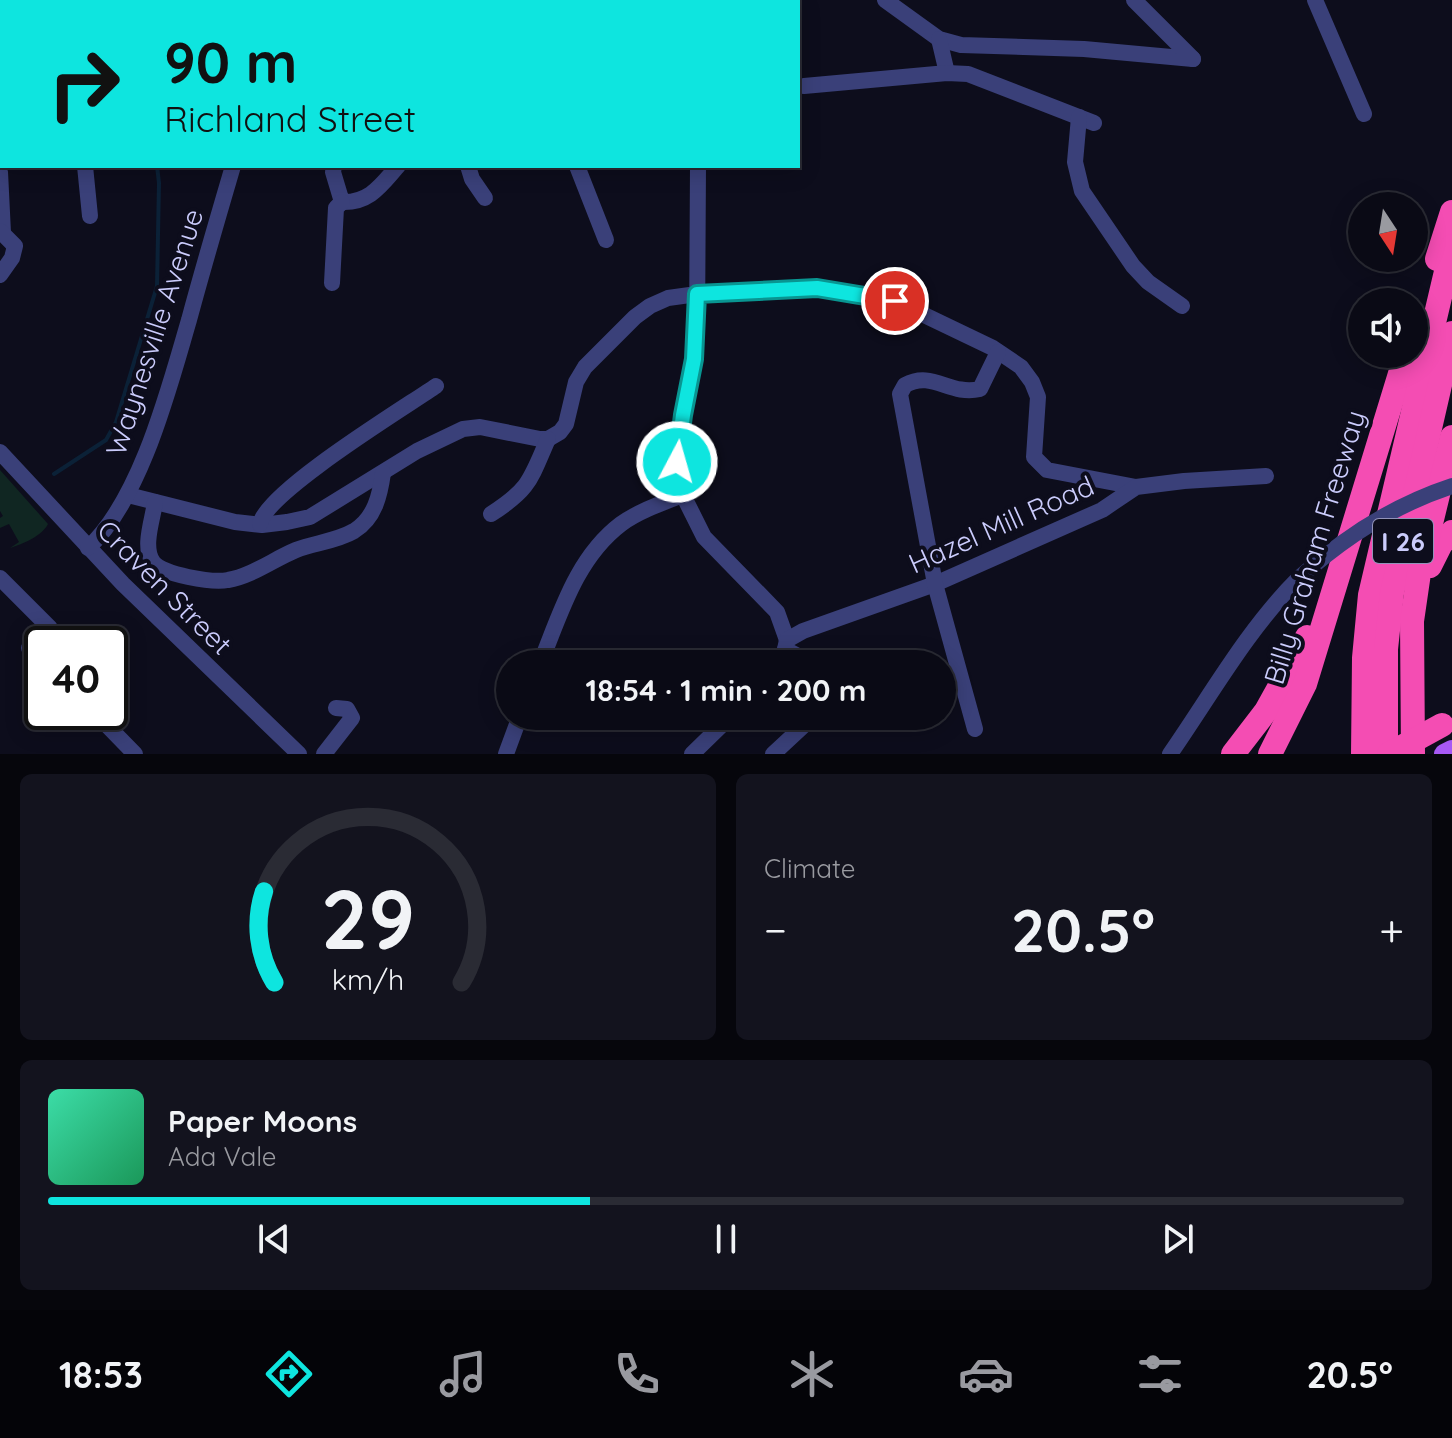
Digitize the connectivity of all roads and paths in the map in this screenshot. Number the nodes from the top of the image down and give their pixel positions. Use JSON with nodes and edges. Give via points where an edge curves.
{"nodes":[{"id":1,"x":885,"y":0,"type":"edge"},
{"id":2,"x":1134,"y":0,"type":"edge"},
{"id":3,"x":1315,"y":0,"type":"edge"},
{"id":4,"x":939,"y":39,"type":"junction"},
{"id":5,"x":947,"y":73,"type":"junction"},
{"id":6,"x":804,"y":86,"type":"dead end"},
{"id":7,"x":1364,"y":114,"type":"dead end"},
{"id":8,"x":85,"y":168,"type":"edge"},
{"id":9,"x":232,"y":168,"type":"edge"},
{"id":10,"x":334,"y":168,"type":"edge"},
{"id":11,"x":396,"y":168,"type":"edge"},
{"id":12,"x":469,"y":168,"type":"edge"},
{"id":13,"x":578,"y":168,"type":"edge"},
{"id":14,"x":698,"y":168,"type":"edge"},
{"id":15,"x":0,"y":172,"type":"edge"},
{"id":16,"x":485,"y":198,"type":"dead end"},
{"id":17,"x":342,"y":202,"type":"junction"},
{"id":18,"x":90,"y":216,"type":"dead end"},
{"id":19,"x":1451,"y":229,"type":"edge"},
{"id":20,"x":1,"y":232,"type":"edge"},
{"id":21,"x":606,"y":240,"type":"dead end"},
{"id":22,"x":0,"y":275,"type":"edge"},
{"id":23,"x":332,"y":283,"type":"dead end"},
{"id":24,"x":1428,"y":292,"type":"edge"},
{"id":25,"x":697,"y":294,"type":"junction"},
{"id":26,"x":1182,"y":306,"type":"dead end"},
{"id":27,"x":1452,"y":333,"type":"edge"},
{"id":28,"x":998,"y":352,"type":"junction"},
{"id":29,"x":1402,"y":368,"type":"edge"},
{"id":30,"x":436,"y":386,"type":"dead end"},
{"id":31,"x":1452,"y":437,"type":"edge"},
{"id":32,"x":548,"y":439,"type":"junction"},
{"id":33,"x":0,"y":452,"type":"edge"},
{"id":34,"x":383,"y":473,"type":"junction"},
{"id":35,"x":1266,"y":476,"type":"dead end"},
{"id":36,"x":1452,"y":486,"type":"edge"},
{"id":37,"x":1136,"y":487,"type":"junction"},
{"id":38,"x":128,"y":495,"type":"junction"},
{"id":39,"x":683,"y":495,"type":"junction"},
{"id":40,"x":155,"y":502,"type":"junction"},
{"id":41,"x":491,"y":514,"type":"dead end"},
{"id":42,"x":260,"y":524,"type":"junction"},
{"id":43,"x":1452,"y":532,"type":"edge"},
{"id":44,"x":88,"y":548,"type":"junction"},
{"id":45,"x":0,"y":578,"type":"edge"},
{"id":46,"x":935,"y":584,"type":"junction"},
{"id":47,"x":1328,"y":606,"type":"junction"},
{"id":48,"x":48,"y":626,"type":"edge"},
{"id":49,"x":1413,"y":639,"type":"junction"},
{"id":50,"x":546,"y":650,"type":"edge"},
{"id":51,"x":785,"y":650,"type":"edge"},
{"id":52,"x":786,"y":650,"type":"edge"},
{"id":53,"x":336,"y":708,"type":"dead end"},
{"id":54,"x":1449,"y":721,"type":"edge"},
{"id":55,"x":975,"y":729,"type":"dead end"},
{"id":56,"x":112,"y":730,"type":"edge"},
{"id":57,"x":515,"y":730,"type":"edge"},
{"id":58,"x":717,"y":730,"type":"edge"},
{"id":59,"x":799,"y":730,"type":"edge"},
{"id":60,"x":1452,"y":750,"type":"edge"},
{"id":61,"x":135,"y":754,"type":"edge"},
{"id":62,"x":299,"y":754,"type":"edge"},
{"id":63,"x":324,"y":754,"type":"edge"},
{"id":64,"x":506,"y":754,"type":"edge"},
{"id":65,"x":692,"y":754,"type":"edge"},
{"id":66,"x":773,"y":754,"type":"edge"},
{"id":67,"x":1170,"y":754,"type":"edge"},
{"id":68,"x":1233,"y":754,"type":"edge"},
{"id":69,"x":1270,"y":754,"type":"edge"},
{"id":70,"x":1363,"y":754,"type":"edge"},
{"id":71,"x":1387,"y":754,"type":"edge"},
{"id":72,"x":1413,"y":754,"type":"edge"},
{"id":73,"x":1444,"y":754,"type":"edge"}],
"edges":[{"from":1,"to":4,"type":"street"},
{"from":2,"to":4,"type":"street","via":[[1193,59],[961,45]]},
{"from":3,"to":7,"type":"street"},
{"from":4,"to":5,"type":"street"},
{"from":5,"to":6,"type":"street"},
{"from":5,"to":26,"type":"street","via":[[968,74],[1087,120],[1075,162],[1082,191],[1133,266]]},
{"from":8,"to":18,"type":"street"},
{"from":9,"to":38,"type":"street","name":"Waynesville Avenue","via":[[167,393]]},
{"from":10,"to":17,"type":"street"},
{"from":11,"to":17,"type":"street","via":[[375,193]]},
{"from":12,"to":16,"type":"street"},
{"from":13,"to":21,"type":"street"},
{"from":14,"to":25,"type":"street"},
{"from":15,"to":20,"type":"street"},
{"from":17,"to":23,"type":"street","via":[[336,208]]},
{"from":19,"to":24,"type":"highway"},
{"from":19,"to":70,"type":"highway","via":[[1370,595]]},
{"from":20,"to":22,"type":"street","via":[[15,246]]},
{"from":25,"to":28,"type":"street","via":[[817,288],[895,301]]},
{"from":25,"to":32,"type":"street","via":[[650,306],[603,347],[576,382],[566,424]]},
{"from":25,"to":39,"type":"street","via":[[694,359],[678,454]]},
{"from":27,"to":71,"type":"highway","number":"I 26","via":[[1392,593],[1386,649]]},
{"from":28,"to":37,"type":"street","via":[[1032,382],[1038,397],[1034,457],[1047,470]]},
{"from":28,"to":46,"type":"street","via":[[980,389],[960,392],[921,379],[905,385],[900,394]]},
{"from":29,"to":47,"type":"highway","name":"Billy Graham Freeway","number":"I 26"},
{"from":30,"to":42,"type":"street","via":[[312,471],[270,505]]},
{"from":31,"to":49,"type":"highway","via":[[1419,573]]},
{"from":32,"to":34,"type":"street","via":[[463,429]]},
{"from":32,"to":41,"type":"street","via":[[530,482]]},
{"from":33,"to":44,"type":"street","name":"Craven Street"},
{"from":34,"to":40,"type":"street","via":[[379,500],[355,530],[227,581],[185,576],[153,563],[148,550]]},
{"from":34,"to":42,"type":"street","via":[[310,517]]},
{"from":35,"to":37,"type":"street","name":"Hazel Mill Road"},
{"from":36,"to":67,"type":"street","bridge":true,"via":[[1367,525],[1298,579],[1248,637]]},
{"from":37,"to":46,"type":"street","name":"Hazel Mill Road","via":[[1102,510]]},
{"from":38,"to":40,"type":"street"},
{"from":38,"to":44,"type":"street","name":"Waynesville Avenue"},
{"from":39,"to":50,"type":"street","via":[[621,524],[595,551],[576,578]]},
{"from":39,"to":51,"type":"street","via":[[704,537],[777,612]]},
{"from":40,"to":42,"type":"street"},
{"from":43,"to":49,"type":"highway","via":[[1429,567]]},
{"from":44,"to":62,"type":"street","name":"Craven Street"},
{"from":45,"to":48,"type":"street"},
{"from":46,"to":52,"type":"street","name":"Hazel Mill Road","via":[[803,631]]},
{"from":46,"to":55,"type":"street"},
{"from":47,"to":68,"type":"highway","via":[[1316,617],[1272,701]]},
{"from":47,"to":69,"type":"highway","name":"Billy Graham Freeway","number":"I 26","via":[[1305,684]]},
{"from":49,"to":72,"type":"highway"},
{"from":53,"to":63,"type":"street","via":[[347,709],[352,718]]},
{"from":54,"to":71,"type":"highway","bridge":true},
{"from":56,"to":61,"type":"street"},
{"from":57,"to":64,"type":"street"},
{"from":58,"to":65,"type":"street"},
{"from":59,"to":66,"type":"street"},
{"from":60,"to":73,"type":"main road"}]}
